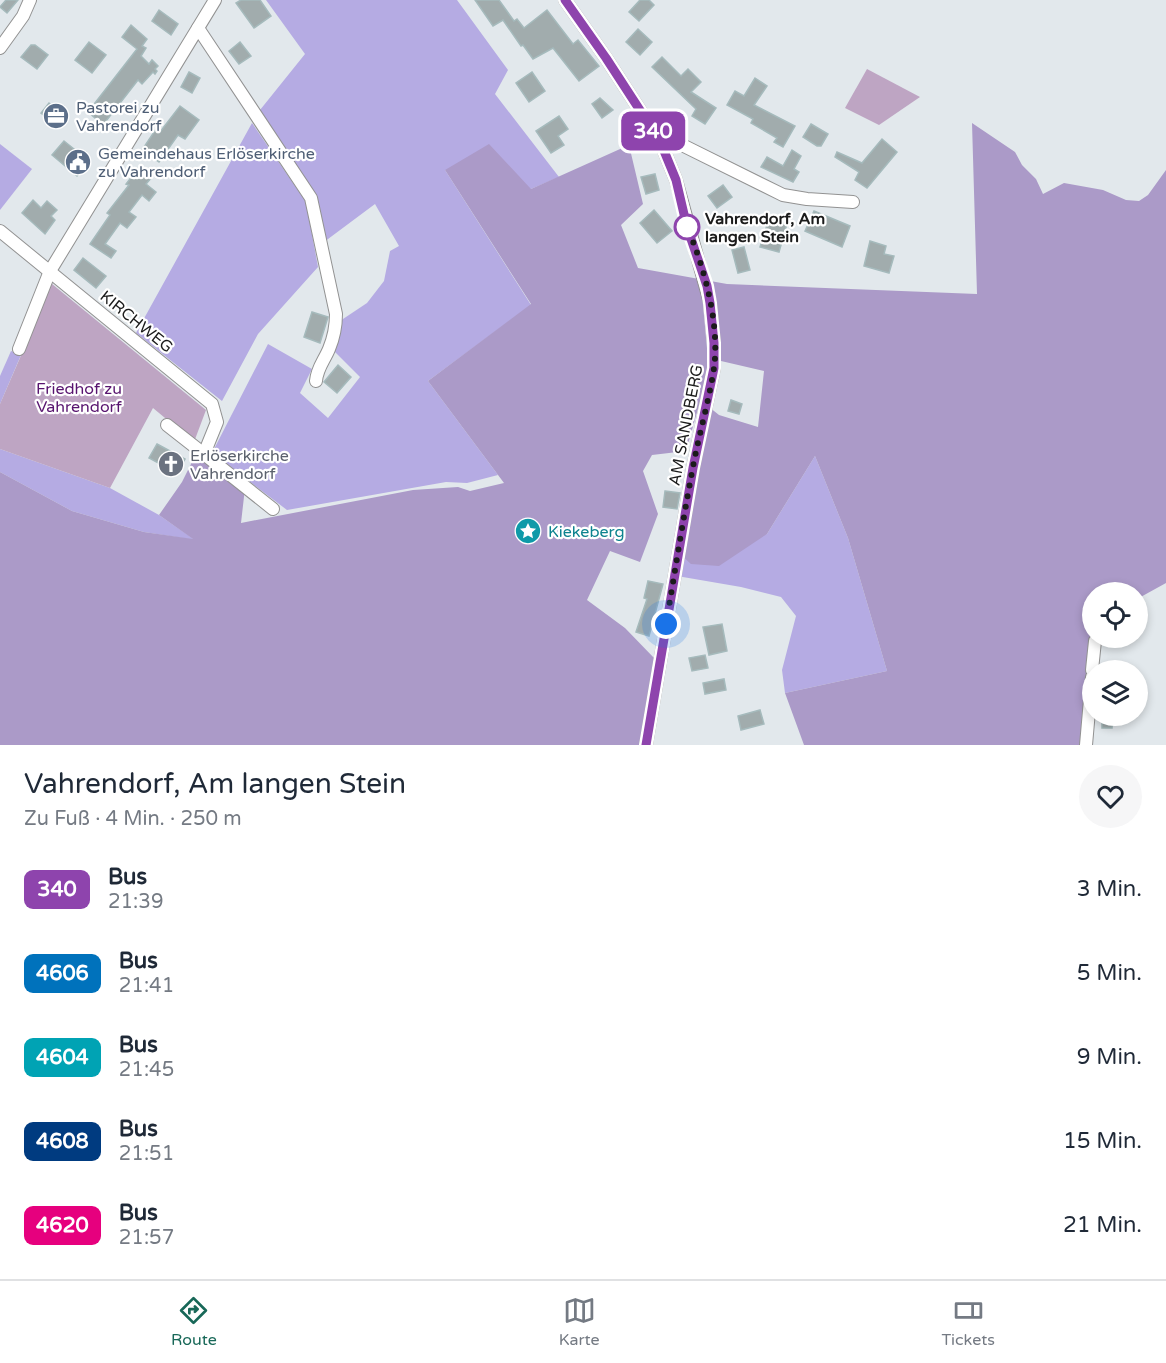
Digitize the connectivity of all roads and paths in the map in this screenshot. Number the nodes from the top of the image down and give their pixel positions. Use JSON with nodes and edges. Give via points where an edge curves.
{"nodes":[{"id":1,"x":30,"y":0,"type":"edge"},
{"id":2,"x":215,"y":0,"type":"edge"},
{"id":3,"x":565,"y":0,"type":"edge"},
{"id":4,"x":198,"y":28,"type":"junction"},
{"id":5,"x":0,"y":48,"type":"edge"},
{"id":6,"x":660,"y":141,"type":"junction"},
{"id":7,"x":853,"y":202,"type":"dead end"},
{"id":8,"x":0,"y":231,"type":"edge"},
{"id":9,"x":50,"y":271,"type":"junction"},
{"id":10,"x":19,"y":349,"type":"dead end"},
{"id":11,"x":316,"y":381,"type":"dead end"},
{"id":12,"x":166,"y":425,"type":"dead end"},
{"id":13,"x":204,"y":454,"type":"junction"},
{"id":14,"x":273,"y":508,"type":"dead end"},
{"id":15,"x":1088,"y":726,"type":"edge"},
{"id":16,"x":646,"y":745,"type":"edge"},
{"id":17,"x":1086,"y":745,"type":"edge"}],
"edges":[{"from":1,"to":5,"type":"street"},
{"from":2,"to":4,"type":"street"},
{"from":3,"to":6,"type":"street","name":"AM SANDBERG"},
{"from":4,"to":9,"type":"street"},
{"from":4,"to":11,"type":"street","via":[[311,198],[336,314],[336,329]]},
{"from":6,"to":7,"type":"street","via":[[676,142],[783,195]]},
{"from":6,"to":16,"type":"street","name":"AM SANDBERG","via":[[676,180],[707,286],[714,368]]},
{"from":8,"to":9,"type":"street","name":"KIRCHWEG"},
{"from":9,"to":10,"type":"street"},
{"from":9,"to":13,"type":"street","name":"KIRCHWEG","via":[[212,404],[217,422]]},
{"from":12,"to":13,"type":"street"},
{"from":13,"to":14,"type":"street"},
{"from":15,"to":17,"type":"street"}]}
